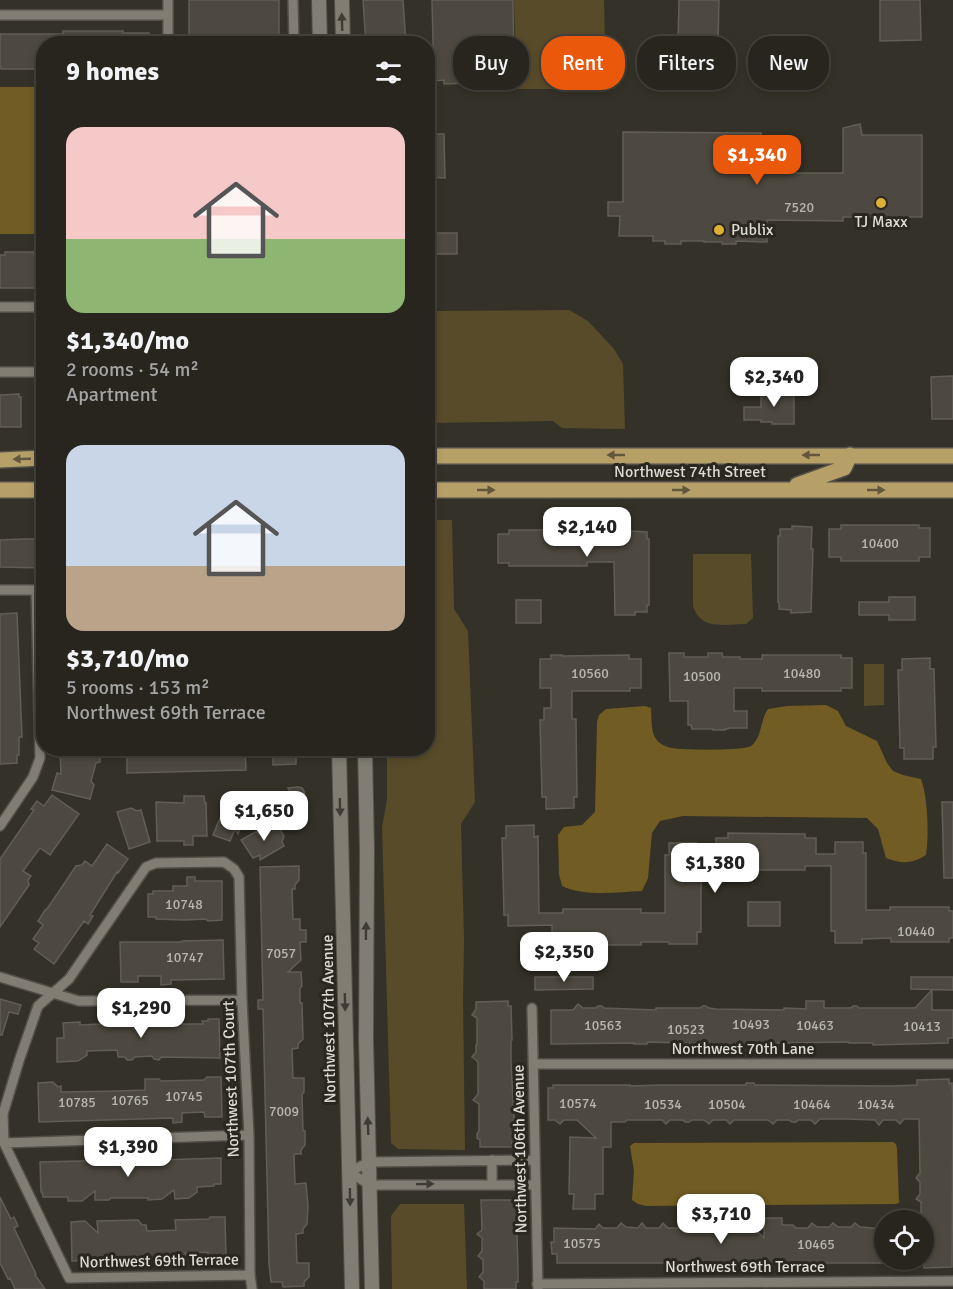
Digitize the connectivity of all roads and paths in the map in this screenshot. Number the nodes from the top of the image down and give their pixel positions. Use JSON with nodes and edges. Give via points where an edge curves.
{"nodes":[{"id":1,"x":168,"y":0,"type":"edge"},
{"id":2,"x":293,"y":0,"type":"edge"},
{"id":3,"x":319,"y":0,"type":"edge"},
{"id":4,"x":342,"y":0,"type":"edge"},
{"id":5,"x":0,"y":15,"type":"edge"},
{"id":6,"x":168,"y":15,"type":"junction"},
{"id":7,"x":168,"y":36,"type":"edge"},
{"id":8,"x":294,"y":36,"type":"edge"},
{"id":9,"x":320,"y":36,"type":"edge"},
{"id":10,"x":343,"y":36,"type":"edge"},
{"id":11,"x":0,"y":307,"type":"edge"},
{"id":12,"x":36,"y":307,"type":"edge"},
{"id":13,"x":0,"y":372,"type":"edge"},
{"id":14,"x":36,"y":372,"type":"edge"},
{"id":15,"x":850,"y":455,"type":"junction"},
{"id":16,"x":435,"y":456,"type":"edge"},
{"id":17,"x":953,"y":456,"type":"edge"},
{"id":18,"x":36,"y":458,"type":"edge"},
{"id":19,"x":0,"y":460,"type":"edge"},
{"id":20,"x":785,"y":489,"type":"junction"},
{"id":21,"x":0,"y":490,"type":"edge"},
{"id":22,"x":36,"y":490,"type":"edge"},
{"id":23,"x":435,"y":490,"type":"edge"},
{"id":24,"x":953,"y":490,"type":"edge"},
{"id":25,"x":0,"y":590,"type":"edge"},
{"id":26,"x":36,"y":590,"type":"edge"},
{"id":27,"x":40,"y":756,"type":"edge"},
{"id":28,"x":339,"y":756,"type":"edge"},
{"id":29,"x":365,"y":756,"type":"edge"},
{"id":30,"x":0,"y":826,"type":"edge"},
{"id":31,"x":0,"y":977,"type":"edge"},
{"id":32,"x":53,"y":993,"type":"junction"},
{"id":33,"x":242,"y":1000,"type":"junction"},
{"id":34,"x":532,"y":1008,"type":"dead end"},
{"id":35,"x":533,"y":1064,"type":"junction"},
{"id":36,"x":953,"y":1064,"type":"edge"},
{"id":37,"x":249,"y":1135,"type":"junction"},
{"id":38,"x":4,"y":1143,"type":"junction"},
{"id":39,"x":535,"y":1160,"type":"junction"},
{"id":40,"x":492,"y":1161,"type":"junction"},
{"id":41,"x":369,"y":1162,"type":"junction"},
{"id":42,"x":349,"y":1172,"type":"junction"},
{"id":43,"x":492,"y":1184,"type":"junction"},
{"id":44,"x":370,"y":1185,"type":"junction"},
{"id":45,"x":536,"y":1185,"type":"junction"},
{"id":46,"x":250,"y":1275,"type":"junction"},
{"id":47,"x":953,"y":1281,"type":"edge"},
{"id":48,"x":538,"y":1286,"type":"edge"},
{"id":49,"x":252,"y":1289,"type":"edge"},
{"id":50,"x":352,"y":1289,"type":"edge"},
{"id":51,"x":372,"y":1289,"type":"edge"}],
"edges":[{"from":1,"to":6,"type":"street"},
{"from":2,"to":8,"type":"street"},
{"from":3,"to":9,"type":"main road"},
{"from":10,"to":4,"type":"main road","one_way":true},
{"from":5,"to":6,"type":"street"},
{"from":6,"to":7,"type":"street"},
{"from":11,"to":12,"type":"street"},
{"from":13,"to":14,"type":"street"},
{"from":15,"to":16,"type":"main road","name":"Northwest 74th Street","one_way":true},
{"from":15,"to":17,"type":"main road","name":"Northwest 74th Street"},
{"from":15,"to":20,"type":"main road","via":[[844,468]]},
{"from":18,"to":19,"type":"main road","one_way":true},
{"from":23,"to":20,"type":"main road","name":"Northwest 74th Street","one_way":true},
{"from":20,"to":24,"type":"main road","name":"Northwest 74th Street","one_way":true},
{"from":21,"to":22,"type":"main road"},
{"from":25,"to":26,"type":"street"},
{"from":27,"to":30,"type":"street","via":[[33,777]]},
{"from":28,"to":42,"type":"main road","name":"Northwest 107th Avenue","one_way":true},
{"from":41,"to":29,"type":"main road","one_way":true},
{"from":31,"to":32,"type":"street"},
{"from":32,"to":33,"type":"street","via":[[79,1001]]},
{"from":32,"to":33,"type":"street","name":"Northwest 107th Court","via":[[69,979],[146,867],[156,863],[224,862],[239,877]]},
{"from":32,"to":38,"type":"street","via":[[38,1006],[19,1061],[3,1114]]},
{"from":33,"to":37,"type":"street","name":"Northwest 107th Court"},
{"from":34,"to":35,"type":"street","name":"Northwest 106th Avenue"},
{"from":35,"to":36,"type":"street","name":"Northwest 70th Lane"},
{"from":35,"to":39,"type":"street","name":"Northwest 106th Avenue"},
{"from":37,"to":38,"type":"street"},
{"from":37,"to":46,"type":"street","name":"Northwest 107th Court"},
{"from":38,"to":46,"type":"street","name":"Northwest 69th Terrace","via":[[69,1278]]},
{"from":39,"to":40,"type":"street"},
{"from":39,"to":45,"type":"street","name":"Northwest 106th Avenue"},
{"from":40,"to":41,"type":"street"},
{"from":40,"to":43,"type":"street"},
{"from":41,"to":42,"type":"street"},
{"from":41,"to":44,"type":"main road"},
{"from":42,"to":44,"type":"street"},
{"from":42,"to":50,"type":"main road","name":"Northwest 107th Avenue","one_way":true},
{"from":44,"to":43,"type":"street","one_way":true},
{"from":43,"to":45,"type":"street"},
{"from":44,"to":51,"type":"main road"},
{"from":45,"to":48,"type":"street","name":"Northwest 106th Avenue"},
{"from":46,"to":49,"type":"street","name":"Northwest 107th Court"},
{"from":47,"to":48,"type":"street","name":"Northwest 69th Terrace"}]}
